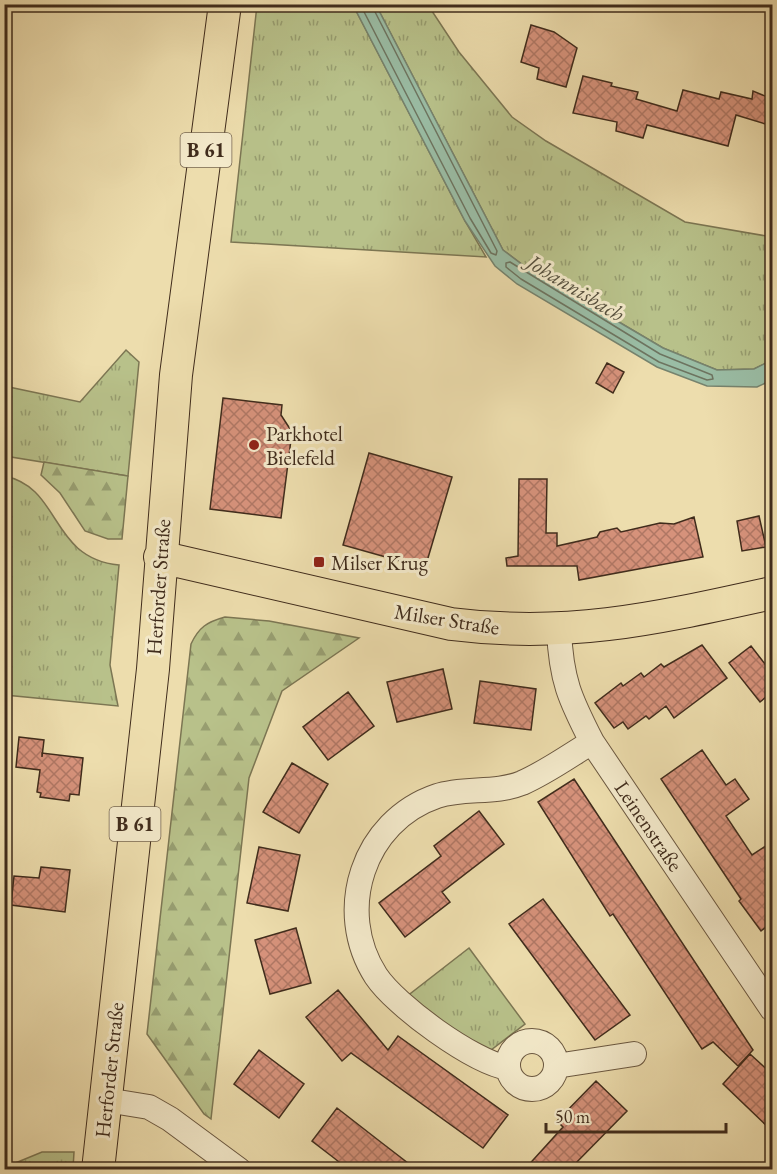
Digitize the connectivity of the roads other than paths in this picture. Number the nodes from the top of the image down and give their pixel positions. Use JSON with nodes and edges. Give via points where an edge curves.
{"nodes":[{"id":1,"x":225,"y":4,"type":"edge"},
{"id":2,"x":160,"y":557,"type":"junction"},
{"id":3,"x":772,"y":593,"type":"edge"},
{"id":4,"x":559,"y":630,"type":"junction"},
{"id":5,"x":592,"y":742,"type":"junction"},
{"id":6,"x":772,"y":1009,"type":"edge"},
{"id":7,"x":634,"y":1054,"type":"dead end"},
{"id":8,"x":556,"y":1066,"type":"junction"},
{"id":9,"x":508,"y":1068,"type":"junction"},
{"id":10,"x":106,"y":1100,"type":"junction"},
{"id":11,"x":98,"y":1170,"type":"edge"},
{"id":12,"x":239,"y":1170,"type":"edge"}],
"edges":[{"from":1,"to":2,"type":"main road","name":"Herforder Straße","number":"B 61","via":[[176,375]]},
{"from":2,"to":4,"type":"main road","name":"Milser Straße","via":[[451,624]]},
{"from":2,"to":10,"type":"main road","name":"Herforder Straße","number":"B 61","via":[[153,669]]},
{"from":3,"to":4,"type":"main road","name":"Milser Straße","via":[[622,624]]},
{"from":4,"to":5,"type":"street","name":"Leinenstraße","via":[[569,698]]},
{"from":5,"to":6,"type":"street","name":"Leinenstraße"},
{"from":5,"to":9,"type":"street","via":[[520,784],[436,796],[412,809],[376,843],[359,879],[360,938],[381,983],[407,1008],[472,1053]]},
{"from":7,"to":8,"type":"street"},
{"from":8,"to":9,"type":"street","via":[[548,1083],[535,1089],[520,1086]]},
{"from":8,"to":9,"type":"street","via":[[545,1044],[530,1041],[522,1042],[511,1053]]},
{"from":10,"to":11,"type":"main road","name":"Herforder Straße","number":"B 61"},
{"from":10,"to":12,"type":"street","via":[[149,1107]]}]}
